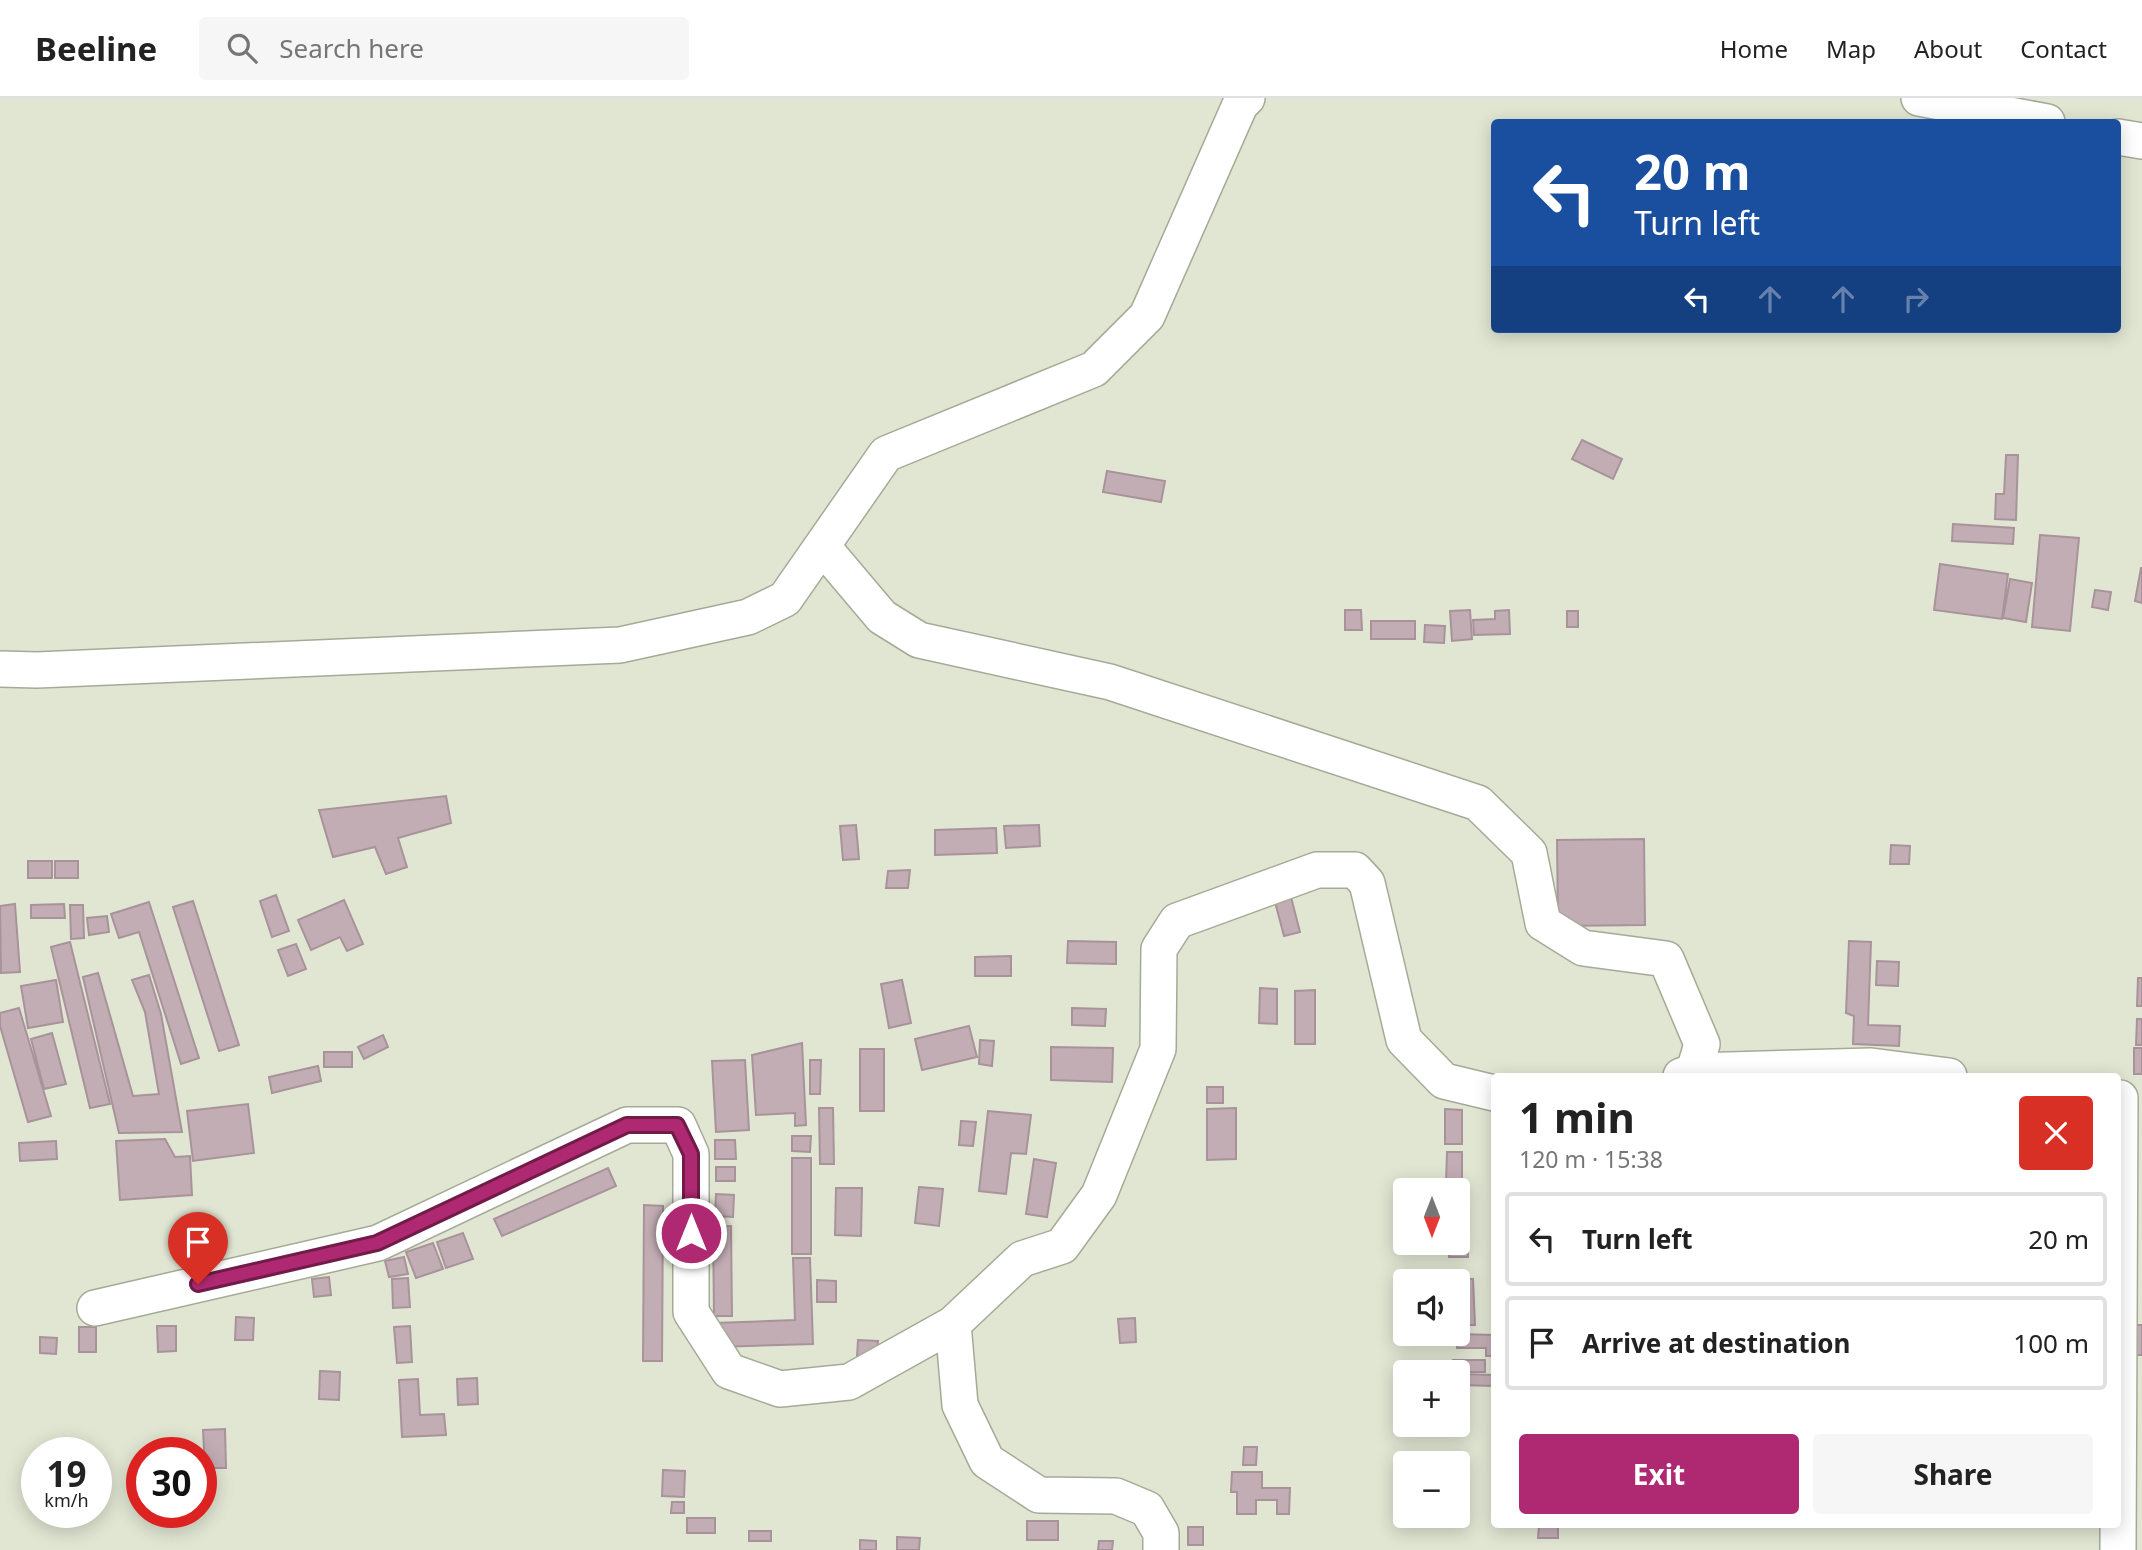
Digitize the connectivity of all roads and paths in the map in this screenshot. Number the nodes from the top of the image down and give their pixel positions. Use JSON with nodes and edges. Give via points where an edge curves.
{"nodes":[{"id":1,"x":1247,"y":98,"type":"edge"},
{"id":2,"x":1919,"y":98,"type":"edge"},
{"id":3,"x":2031,"y":119,"type":"edge"},
{"id":4,"x":2121,"y":138,"type":"edge"},
{"id":5,"x":2142,"y":141,"type":"edge"},
{"id":6,"x":822,"y":546,"type":"junction"},
{"id":7,"x":0,"y":669,"type":"edge"},
{"id":8,"x":1688,"y":1073,"type":"edge"},
{"id":9,"x":1711,"y":1073,"type":"edge"},
{"id":10,"x":1926,"y":1073,"type":"edge"},
{"id":11,"x":1491,"y":1092,"type":"edge"},
{"id":12,"x":2127,"y":1099,"type":"edge"},
{"id":13,"x":95,"y":1308,"type":"dead end"},
{"id":14,"x":953,"y":1324,"type":"junction"},
{"id":15,"x":2121,"y":1400,"type":"edge"},
{"id":16,"x":2118,"y":1528,"type":"edge"},
{"id":17,"x":1161,"y":1550,"type":"edge"},
{"id":18,"x":2118,"y":1550,"type":"edge"}],
"edges":[{"from":1,"to":6,"type":"street","via":[[1147,316],[1094,369],[887,454]]},
{"from":2,"to":3,"type":"street"},
{"from":4,"to":5,"type":"street"},
{"from":6,"to":7,"type":"street","via":[[785,598],[748,617],[620,645]]},
{"from":6,"to":8,"type":"street","via":[[882,617],[919,640],[1110,681],[1478,803],[1529,853],[1543,923],[1583,948],[1666,958],[1702,1044]]},
{"from":9,"to":10,"type":"street","via":[[1871,1066]]},
{"from":11,"to":14,"type":"street","via":[[1444,1081],[1404,1040],[1367,883],[1355,870],[1317,870],[1177,921],[1159,949],[1158,1049],[1099,1195],[1062,1246],[1022,1259]]},
{"from":12,"to":15,"type":"street"},
{"from":13,"to":14,"type":"street","via":[[377,1243],[627,1125],[663,1123],[677,1125],[691,1154],[691,1312],[729,1371],[780,1389],[849,1382]]},
{"from":14,"to":17,"type":"street","via":[[960,1405],[987,1461],[1039,1495],[1116,1496],[1147,1509],[1161,1532]]},
{"from":16,"to":18,"type":"street"}]}
